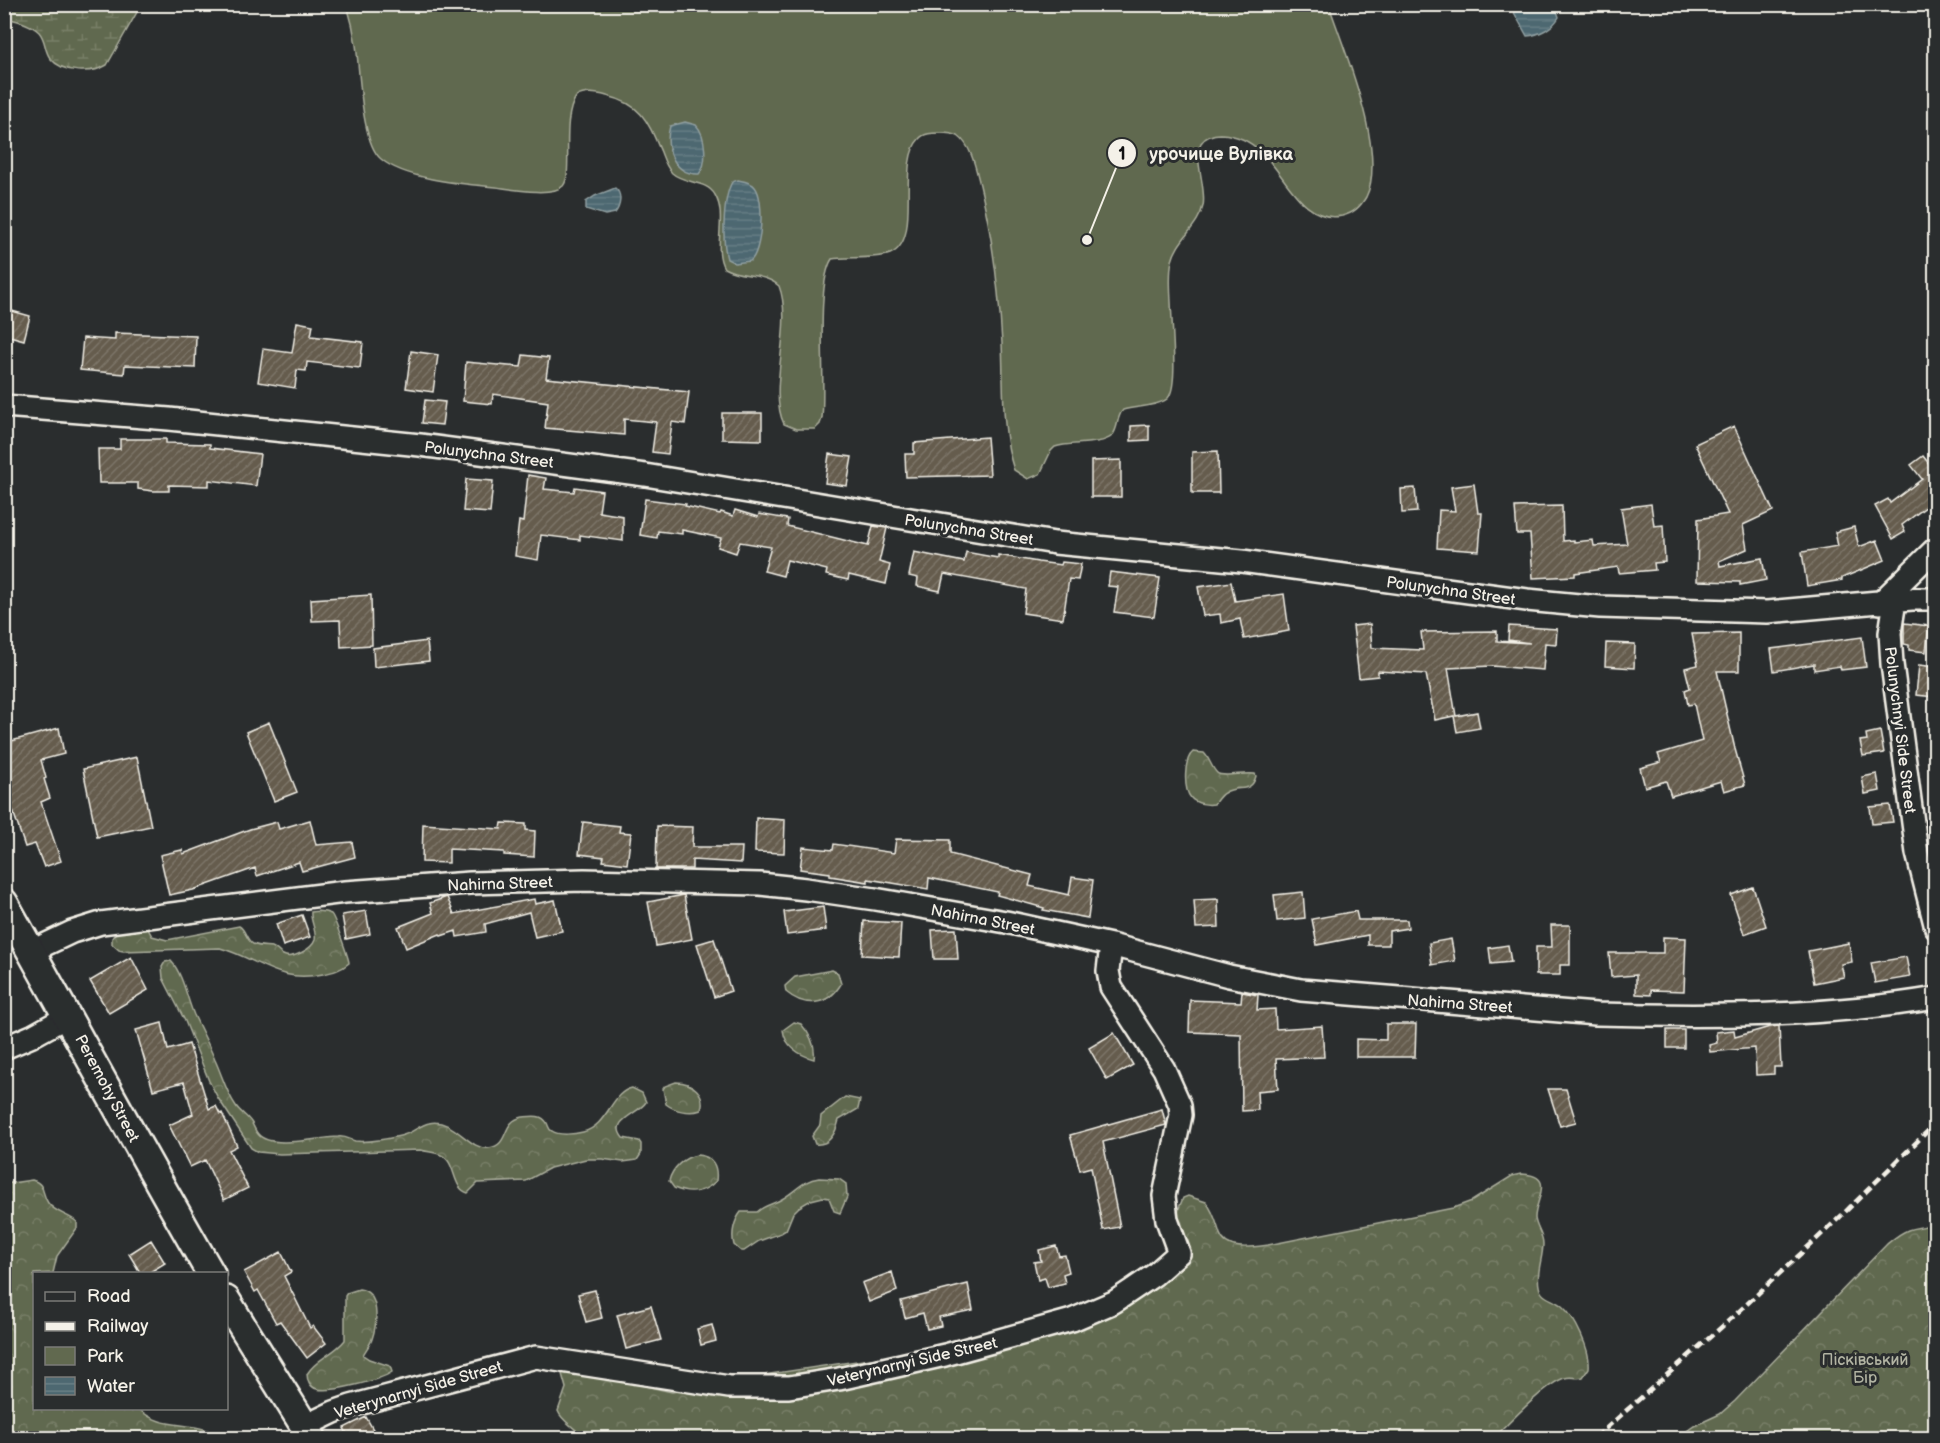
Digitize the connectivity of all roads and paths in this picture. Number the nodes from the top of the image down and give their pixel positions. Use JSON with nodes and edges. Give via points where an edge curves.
{"nodes":[{"id":1,"x":4,"y":406,"type":"edge"},
{"id":2,"x":1935,"y":548,"type":"edge"},
{"id":3,"x":1935,"y":599,"type":"edge"},
{"id":4,"x":1887,"y":602,"type":"junction"},
{"id":5,"x":4,"y":903,"type":"edge"},
{"id":6,"x":1935,"y":928,"type":"edge"},
{"id":7,"x":1111,"y":945,"type":"junction"},
{"id":8,"x":32,"y":951,"type":"junction"},
{"id":9,"x":1935,"y":998,"type":"edge"},
{"id":10,"x":68,"y":1016,"type":"junction"},
{"id":11,"x":4,"y":1048,"type":"edge"},
{"id":12,"x":210,"y":1272,"type":"edge"},
{"id":13,"x":228,"y":1303,"type":"edge"},
{"id":14,"x":309,"y":1432,"type":"edge"}],
"edges":[{"from":1,"to":4,"type":"street","name":"Polunychna Street","via":[[420,445],[634,474],[1066,544],[1242,561],[1527,600],[1600,607],[1767,612]]},
{"from":2,"to":4,"type":"street"},
{"from":3,"to":4,"type":"street","name":"Polunychna Street"},
{"from":4,"to":6,"type":"street","name":"Polunychnyi Side Street","via":[[1917,853]]},
{"from":5,"to":8,"type":"street","name":"Peremohy Street"},
{"from":7,"to":8,"type":"street","name":"Nahirna Street","via":[[1006,922],[806,889],[584,880],[345,892],[114,921],[72,932]]},
{"from":7,"to":9,"type":"street","name":"Nahirna Street","via":[[1301,990],[1596,1014],[1735,1015],[1893,1005]]},
{"from":7,"to":14,"type":"street","name":"Veterynarnyi Side Street","via":[[1111,987],[1164,1070],[1181,1115],[1164,1196],[1167,1220],[1179,1253],[1114,1302],[1072,1320],[994,1343],[893,1368],[789,1387],[729,1387],[536,1357],[351,1406],[334,1412]]},
{"from":8,"to":10,"type":"street","name":"Peremohy Street"},
{"from":10,"to":11,"type":"street"},
{"from":10,"to":12,"type":"street","name":"Peremohy Street"},
{"from":13,"to":14,"type":"street"}]}
